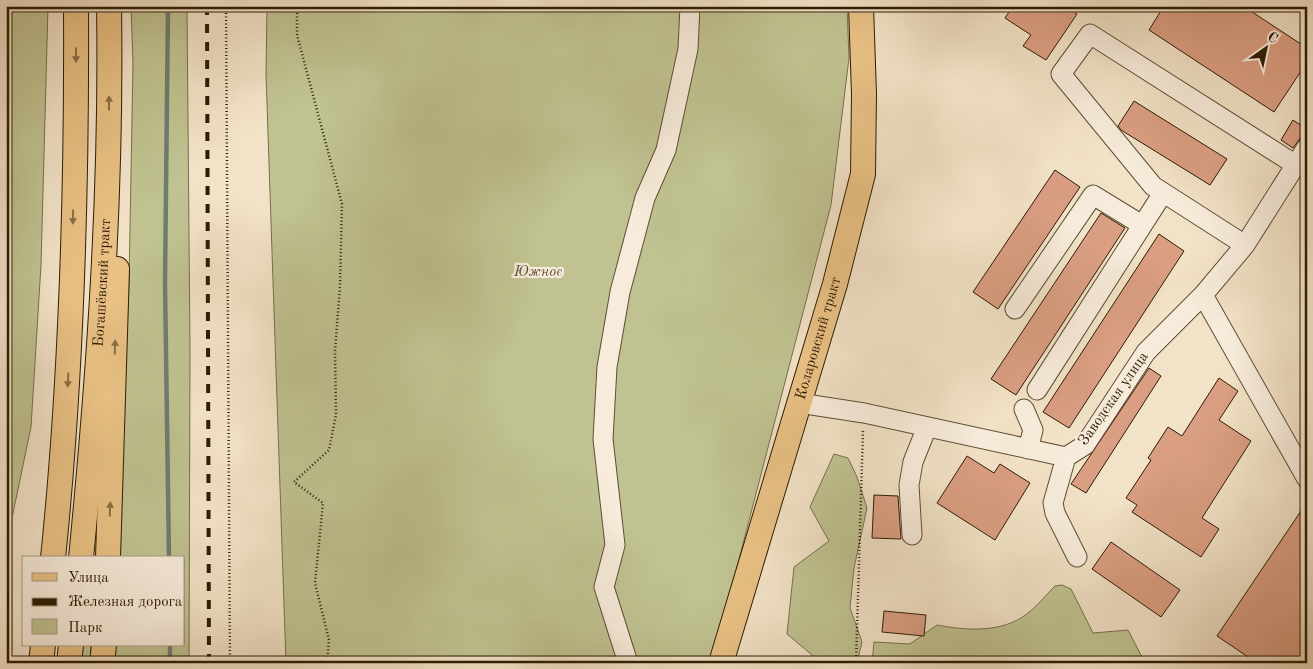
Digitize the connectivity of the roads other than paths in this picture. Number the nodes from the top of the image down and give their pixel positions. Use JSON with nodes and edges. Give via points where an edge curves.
{"nodes":[{"id":1,"x":76,"y":6,"type":"edge"},
{"id":2,"x":109,"y":6,"type":"edge"},
{"id":3,"x":690,"y":6,"type":"edge"},
{"id":4,"x":861,"y":6,"type":"edge"},
{"id":5,"x":1307,"y":147,"type":"edge"},
{"id":6,"x":108,"y":152,"type":"junction"},
{"id":7,"x":1296,"y":165,"type":"junction"},
{"id":8,"x":1163,"y":193,"type":"junction"},
{"id":9,"x":1142,"y":225,"type":"junction"},
{"id":10,"x":1245,"y":246,"type":"junction"},
{"id":11,"x":1203,"y":295,"type":"junction"},
{"id":12,"x":1015,"y":309,"type":"dead end"},
{"id":13,"x":1037,"y":390,"type":"dead end"},
{"id":14,"x":799,"y":402,"type":"junction"},
{"id":15,"x":1024,"y":409,"type":"dead end"},
{"id":16,"x":927,"y":427,"type":"junction"},
{"id":17,"x":1028,"y":449,"type":"junction"},
{"id":18,"x":1066,"y":458,"type":"junction"},
{"id":19,"x":1307,"y":479,"type":"edge"},
{"id":20,"x":912,"y":535,"type":"dead end"},
{"id":21,"x":53,"y":556,"type":"edge"},
{"id":22,"x":81,"y":556,"type":"edge"},
{"id":23,"x":108,"y":556,"type":"edge"},
{"id":24,"x":1077,"y":557,"type":"dead end"},
{"id":25,"x":71,"y":646,"type":"edge"},
{"id":26,"x":104,"y":646,"type":"edge"},
{"id":27,"x":69,"y":663,"type":"edge"},
{"id":28,"x":102,"y":663,"type":"edge"},
{"id":29,"x":628,"y":663,"type":"edge"},
{"id":30,"x":721,"y":663,"type":"edge"}],
"edges":[{"from":1,"to":21,"type":"main road","name":"Богашёвский тракт","one_way":true,"via":[[72,289],[66,412]]},
{"from":6,"to":2,"type":"main road","name":"Богашёвский тракт","one_way":true},
{"from":3,"to":29,"type":"street","via":[[688,49],[666,150],[645,198],[620,292],[606,367],[602,439],[616,545],[604,587]]},
{"from":4,"to":14,"type":"main road","name":"Коларовский тракт","via":[[863,174],[835,284]]},
{"from":5,"to":7,"type":"street","name":"Заводская улица"},
{"from":6,"to":22,"type":"main road","name":"Богашёвский тракт"},
{"from":23,"to":6,"type":"main road","one_way":true,"via":[[117,283]]},
{"from":7,"to":8,"type":"street","via":[[1090,34],[1061,74],[1153,186]]},
{"from":7,"to":10,"type":"street","name":"Заводская улица"},
{"from":8,"to":9,"type":"street"},
{"from":8,"to":10,"type":"street"},
{"from":9,"to":12,"type":"street","via":[[1093,195]]},
{"from":9,"to":13,"type":"street"},
{"from":10,"to":11,"type":"street","name":"Заводская улица"},
{"from":11,"to":18,"type":"street","name":"Заводская улица","via":[[1146,352],[1085,445]]},
{"from":11,"to":19,"type":"street"},
{"from":14,"to":16,"type":"street","name":"Заводская улица"},
{"from":14,"to":30,"type":"main road","name":"Коларовский тракт"},
{"from":15,"to":17,"type":"street","via":[[1033,430]]},
{"from":16,"to":17,"type":"street","name":"Заводская улица"},
{"from":16,"to":20,"type":"street","via":[[913,462],[909,485]]},
{"from":17,"to":18,"type":"street","name":"Заводская улица"},
{"from":18,"to":24,"type":"street","via":[[1053,503]]},
{"from":25,"to":27,"type":"main road"},
{"from":26,"to":28,"type":"main road"}]}
